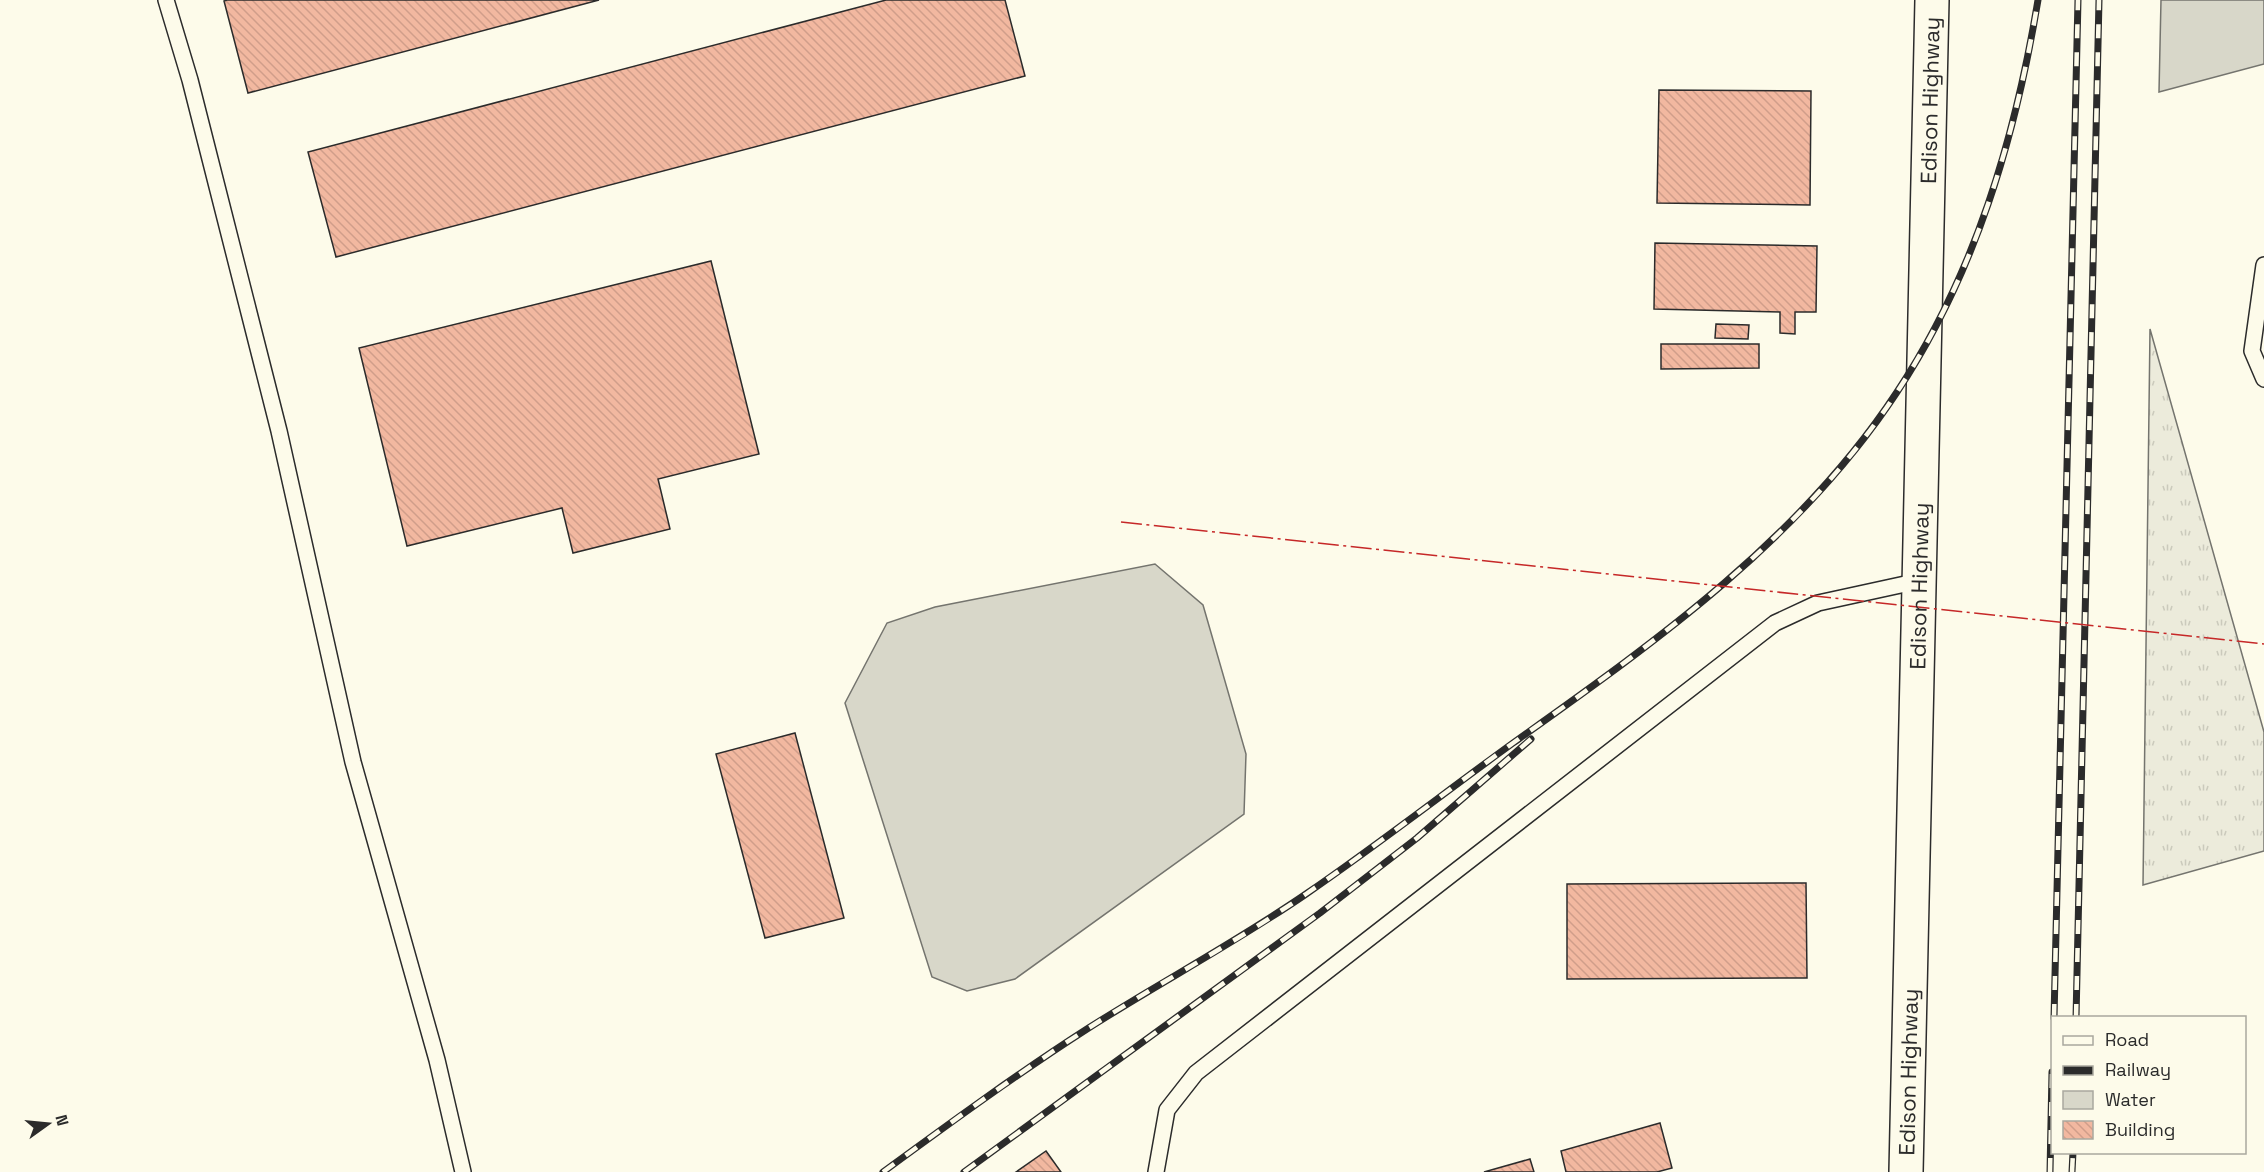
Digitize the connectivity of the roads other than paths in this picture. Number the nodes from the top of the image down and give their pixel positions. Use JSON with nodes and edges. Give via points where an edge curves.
{"nodes":[{"id":1,"x":166,"y":0,"type":"edge"},
{"id":2,"x":1932,"y":0,"type":"edge"},
{"id":3,"x":2264,"y":265,"type":"edge"},
{"id":4,"x":2264,"y":379,"type":"edge"},
{"id":5,"x":1919,"y":581,"type":"junction"},
{"id":6,"x":463,"y":1172,"type":"edge"},
{"id":7,"x":1156,"y":1172,"type":"edge"},
{"id":8,"x":1906,"y":1172,"type":"edge"}],
"edges":[{"from":1,"to":6,"type":"lane","via":[[279,431],[352,762],[437,1060]]},
{"from":2,"to":5,"type":"main road","name":"Edison Highway"},
{"from":3,"to":4,"type":"lane","via":[[2252,351]]},
{"from":5,"to":7,"type":"lane","via":[[1818,603],[1775,623],[1196,1073],[1167,1110]]},
{"from":5,"to":8,"type":"main road","name":"Edison Highway"}]}
